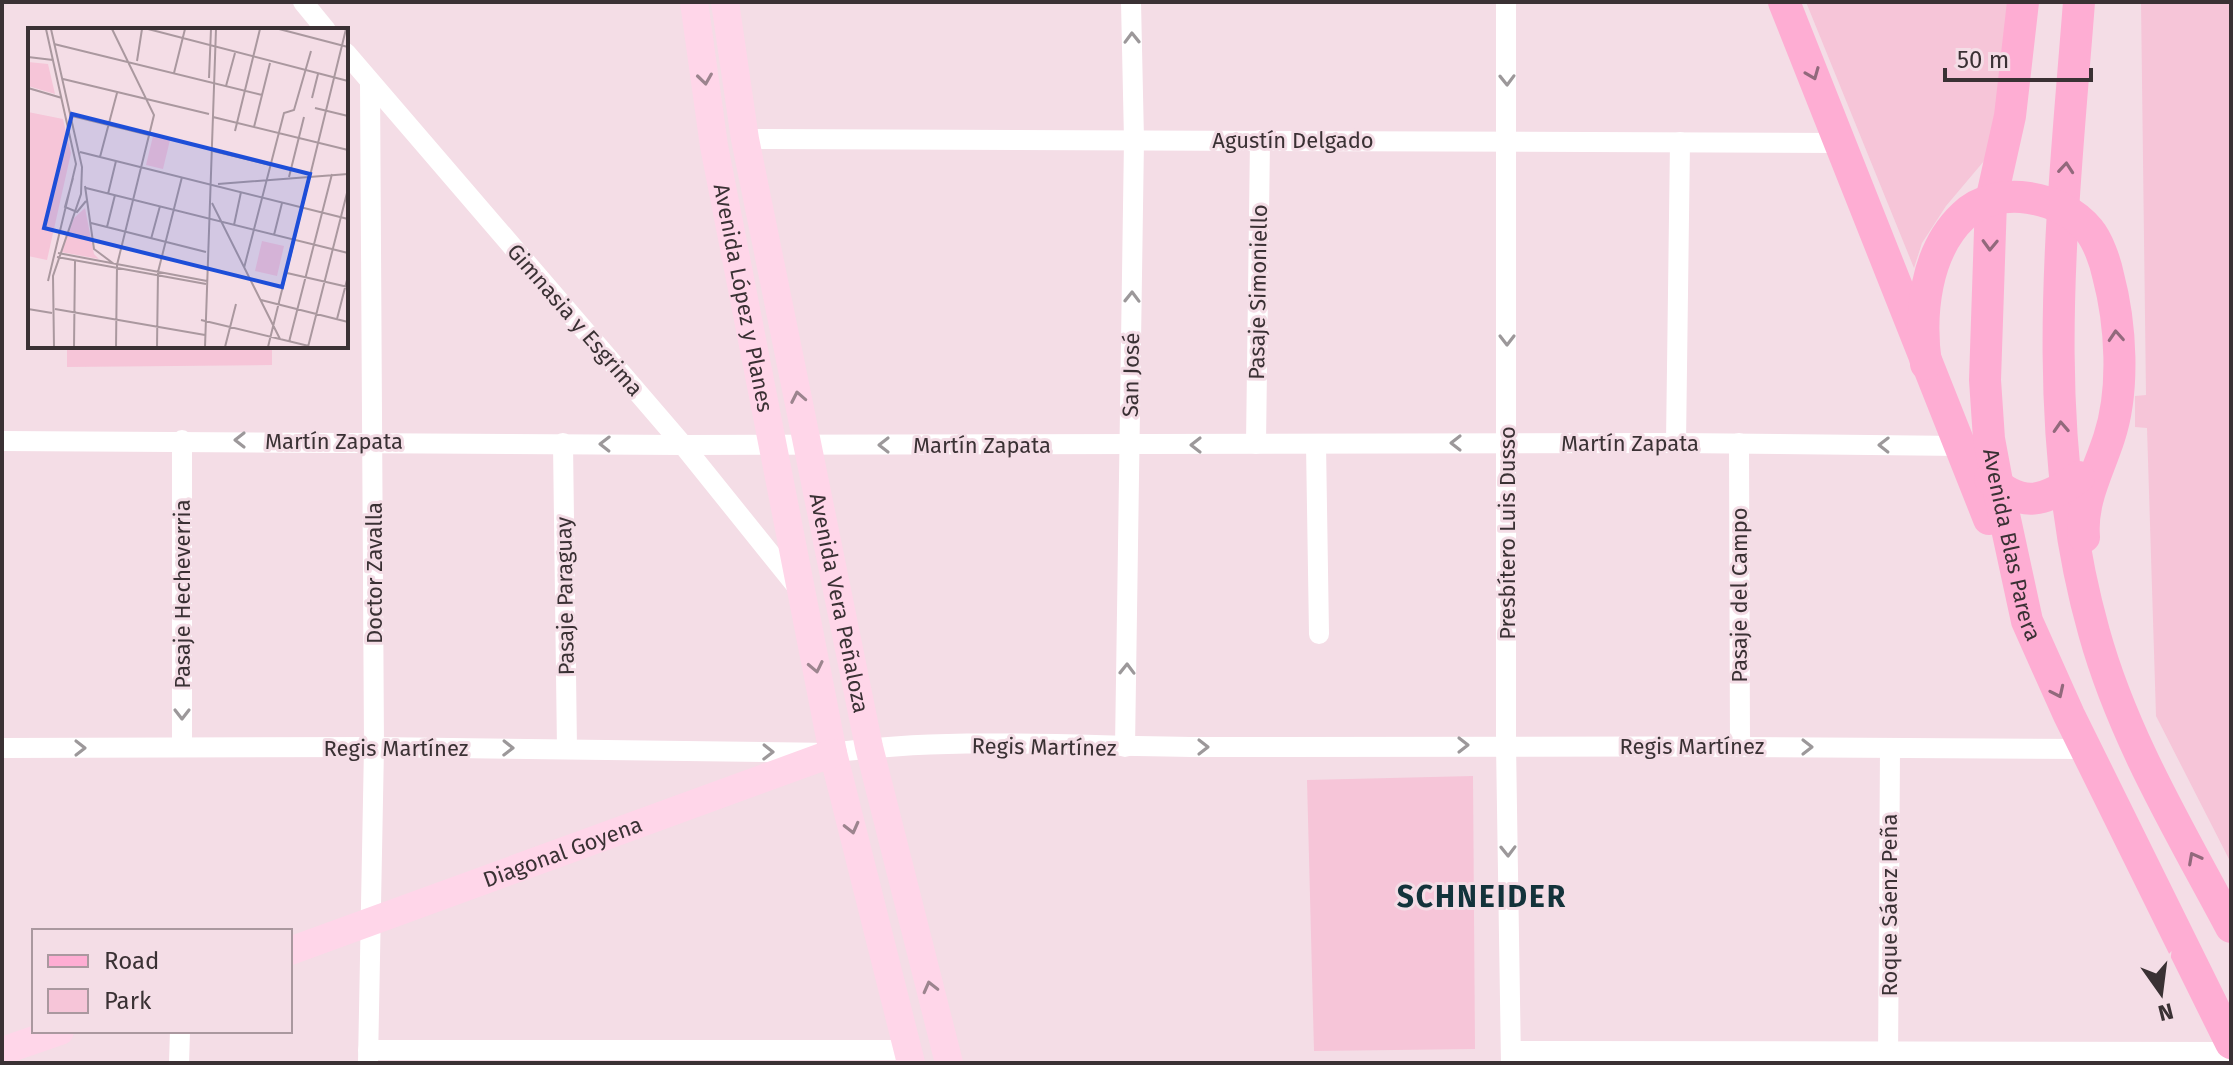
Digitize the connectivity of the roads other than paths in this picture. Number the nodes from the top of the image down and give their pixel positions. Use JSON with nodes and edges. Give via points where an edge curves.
{"nodes":[{"id":1,"x":303,"y":2,"type":"edge"},
{"id":2,"x":694,"y":2,"type":"edge"},
{"id":3,"x":725,"y":2,"type":"edge"},
{"id":4,"x":1131,"y":2,"type":"edge"},
{"id":5,"x":1506,"y":2,"type":"edge"},
{"id":6,"x":1784,"y":2,"type":"edge"},
{"id":7,"x":2023,"y":2,"type":"edge"},
{"id":8,"x":2079,"y":2,"type":"edge"},
{"id":9,"x":324,"y":28,"type":"edge"},
{"id":10,"x":348,"y":55,"type":"edge"},
{"id":11,"x":370,"y":82,"type":"junction"},
{"id":12,"x":2010,"y":116,"type":"junction"},
{"id":13,"x":745,"y":139,"type":"junction"},
{"id":14,"x":1508,"y":139,"type":"junction"},
{"id":15,"x":1134,"y":140,"type":"junction"},
{"id":16,"x":1260,"y":140,"type":"junction"},
{"id":17,"x":1680,"y":142,"type":"junction"},
{"id":18,"x":1840,"y":143,"type":"junction"},
{"id":19,"x":1991,"y":201,"type":"junction"},
{"id":20,"x":2063,"y":208,"type":"junction"},
{"id":21,"x":1949,"y":231,"type":"junction"},
{"id":22,"x":1926,"y":364,"type":"junction"},
{"id":23,"x":182,"y":440,"type":"junction"},
{"id":24,"x":2,"y":441,"type":"edge"},
{"id":25,"x":374,"y":441,"type":"junction"},
{"id":26,"x":563,"y":443,"type":"junction"},
{"id":27,"x":1507,"y":443,"type":"junction"},
{"id":28,"x":1676,"y":443,"type":"junction"},
{"id":29,"x":1739,"y":443,"type":"junction"},
{"id":30,"x":1256,"y":444,"type":"junction"},
{"id":31,"x":1316,"y":444,"type":"junction"},
{"id":32,"x":683,"y":445,"type":"junction"},
{"id":33,"x":772,"y":445,"type":"junction"},
{"id":34,"x":808,"y":445,"type":"junction"},
{"id":35,"x":1130,"y":445,"type":"junction"},
{"id":36,"x":1962,"y":446,"type":"junction"},
{"id":37,"x":2101,"y":456,"type":"junction"},
{"id":38,"x":1998,"y":487,"type":"junction"},
{"id":39,"x":2064,"y":488,"type":"junction"},
{"id":40,"x":801,"y":591,"type":"junction"},
{"id":41,"x":2027,"y":621,"type":"junction"},
{"id":42,"x":2094,"y":632,"type":"junction"},
{"id":43,"x":1319,"y":634,"type":"dead end"},
{"id":44,"x":1506,"y":745,"type":"junction"},
{"id":45,"x":182,"y":747,"type":"junction"},
{"id":46,"x":374,"y":747,"type":"junction"},
{"id":47,"x":869,"y":747,"type":"junction"},
{"id":48,"x":1125,"y":747,"type":"junction"},
{"id":49,"x":1740,"y":747,"type":"junction"},
{"id":50,"x":2,"y":748,"type":"edge"},
{"id":51,"x":1890,"y":748,"type":"junction"},
{"id":52,"x":567,"y":749,"type":"junction"},
{"id":53,"x":2086,"y":749,"type":"junction"},
{"id":54,"x":833,"y":753,"type":"junction"},
{"id":55,"x":372,"y":921,"type":"junction"},
{"id":56,"x":2231,"y":927,"type":"edge"},
{"id":57,"x":292,"y":950,"type":"edge"},
{"id":58,"x":54,"y":1033,"type":"edge"},
{"id":59,"x":180,"y":1033,"type":"edge"},
{"id":60,"x":2231,"y":1043,"type":"edge"},
{"id":61,"x":2,"y":1051,"type":"edge"},
{"id":62,"x":2231,"y":1052,"type":"edge"},
{"id":63,"x":368,"y":1057,"type":"edge"},
{"id":64,"x":909,"y":1057,"type":"edge"},
{"id":65,"x":1511,"y":1057,"type":"edge"},
{"id":66,"x":1888,"y":1058,"type":"edge"},
{"id":67,"x":179,"y":1063,"type":"edge"},
{"id":68,"x":949,"y":1063,"type":"edge"}],
"edges":[{"from":1,"to":9,"type":"street"},
{"from":2,"to":33,"type":"main road","name":"Avenida López y Planes","one_way":true,"via":[[714,146]]},
{"from":3,"to":13,"type":"main road"},
{"from":15,"to":4,"type":"street","name":"San José","one_way":true},
{"from":5,"to":14,"type":"street","name":"Presbítero Luis Dusso","one_way":true},
{"from":6,"to":18,"type":"main road","one_way":true},
{"from":7,"to":12,"type":"main road","name":"Avenida Blas Parera"},
{"from":20,"to":8,"type":"main road","one_way":true},
{"from":10,"to":11,"type":"street","name":"Gimnasia y Esgrima"},
{"from":11,"to":25,"type":"street","name":"Doctor Zavalla"},
{"from":11,"to":32,"type":"street","name":"Gimnasia y Esgrima"},
{"from":12,"to":19,"type":"main road","name":"Avenida Blas Parera"},
{"from":12,"to":21,"type":"main road","via":[[1997,158]]},
{"from":13,"to":15,"type":"street","name":"Agustín Delgado"},
{"from":34,"to":13,"type":"main road","name":"Avenida Vera Peñaloza","one_way":true},
{"from":14,"to":16,"type":"street","name":"Agustín Delgado"},
{"from":14,"to":17,"type":"street","name":"Agustín Delgado"},
{"from":14,"to":27,"type":"street","name":"Presbítero Luis Dusso","one_way":true},
{"from":15,"to":16,"type":"street","name":"Agustín Delgado"},
{"from":35,"to":15,"type":"street","name":"San José","one_way":true},
{"from":16,"to":30,"type":"street","name":"Pasaje Simoniello"},
{"from":17,"to":18,"type":"street","name":"Agustín Delgado"},
{"from":17,"to":28,"type":"street"},
{"from":18,"to":22,"type":"main road"},
{"from":19,"to":20,"type":"main road","via":[[2029,198]]},
{"from":19,"to":21,"type":"main road","via":[[1965,214]]},
{"from":19,"to":38,"type":"main road","name":"Avenida Blas Parera","one_way":true,"via":[[1985,380]]},
{"from":37,"to":20,"type":"main road","one_way":true,"via":[[2116,409],[2114,307],[2090,230]]},
{"from":39,"to":20,"type":"main road","one_way":true,"via":[[2059,337]]},
{"from":21,"to":22,"type":"main road","via":[[1937,254],[1924,310]]},
{"from":22,"to":36,"type":"main road"},
{"from":23,"to":24,"type":"street","name":"Martín Zapata"},
{"from":25,"to":23,"type":"street","name":"Martín Zapata","one_way":true},
{"from":23,"to":45,"type":"street","name":"Pasaje Hecheverria","one_way":true},
{"from":25,"to":26,"type":"street","name":"Martín Zapata"},
{"from":25,"to":46,"type":"street","name":"Doctor Zavalla"},
{"from":32,"to":26,"type":"street","name":"Martín Zapata","one_way":true},
{"from":26,"to":52,"type":"street","name":"Pasaje Paraguay"},
{"from":27,"to":28,"type":"street","name":"Martín Zapata"},
{"from":27,"to":31,"type":"street","name":"Martín Zapata","one_way":true},
{"from":27,"to":44,"type":"street","name":"Presbítero Luis Dusso"},
{"from":28,"to":29,"type":"street","name":"Martín Zapata"},
{"from":36,"to":29,"type":"street","name":"Martín Zapata","one_way":true},
{"from":29,"to":49,"type":"street","name":"Pasaje del Campo"},
{"from":30,"to":31,"type":"street","name":"Martín Zapata"},
{"from":30,"to":35,"type":"street","name":"Martín Zapata","one_way":true},
{"from":31,"to":43,"type":"street"},
{"from":32,"to":33,"type":"street","name":"Martín Zapata"},
{"from":32,"to":40,"type":"street","name":"Gimnasia y Esgrima"},
{"from":33,"to":34,"type":"street","name":"Martín Zapata"},
{"from":33,"to":40,"type":"main road","name":"Avenida López y Planes"},
{"from":35,"to":34,"type":"street","name":"Martín Zapata","one_way":true},
{"from":34,"to":47,"type":"main road","name":"Avenida Vera Peñaloza"},
{"from":48,"to":35,"type":"street","name":"San José","one_way":true},
{"from":36,"to":38,"type":"main road"},
{"from":36,"to":41,"type":"main road"},
{"from":37,"to":39,"type":"main road"},
{"from":37,"to":42,"type":"main road","via":[[2085,504],[2083,532]]},
{"from":38,"to":39,"type":"main road","via":[[2027,500]]},
{"from":38,"to":41,"type":"main road","name":"Avenida Blas Parera"},
{"from":39,"to":42,"type":"main road"},
{"from":40,"to":54,"type":"main road","name":"Avenida Vera Peñaloza","one_way":true},
{"from":41,"to":53,"type":"main road","name":"Avenida Blas Parera","one_way":true},
{"from":56,"to":42,"type":"main road","one_way":true,"via":[[2127,727]]},
{"from":48,"to":44,"type":"street","name":"Regis Martínez","one_way":true},
{"from":44,"to":49,"type":"street","name":"Regis Martínez"},
{"from":44,"to":65,"type":"street","name":"Presbítero Luis Dusso","one_way":true},
{"from":45,"to":46,"type":"street","name":"Regis Martínez"},
{"from":50,"to":45,"type":"street","name":"Regis Martínez","one_way":true},
{"from":46,"to":52,"type":"street","name":"Regis Martínez","one_way":true},
{"from":46,"to":55,"type":"street","name":"Doctor Zavalla"},
{"from":47,"to":48,"type":"street","name":"Regis Martínez"},
{"from":47,"to":54,"type":"street","name":"Regis Martínez"},
{"from":68,"to":47,"type":"main road","name":"Avenida Vera Peñaloza","one_way":true},
{"from":49,"to":51,"type":"street","name":"Regis Martínez","one_way":true},
{"from":51,"to":53,"type":"street","name":"Regis Martínez"},
{"from":51,"to":66,"type":"street","name":"Roque Sáenz Peña"},
{"from":52,"to":54,"type":"street","name":"Regis Martínez","one_way":true},
{"from":53,"to":60,"type":"main road","name":"Avenida Blas Parera"},
{"from":54,"to":55,"type":"main road","name":"Diagonal Goyena"},
{"from":54,"to":64,"type":"main road","name":"Avenida Vera Peñaloza","one_way":true},
{"from":55,"to":57,"type":"main road","name":"Diagonal Goyena"},
{"from":55,"to":63,"type":"street","name":"Doctor Zavalla"},
{"from":58,"to":61,"type":"main road"},
{"from":59,"to":67,"type":"street"},
{"from":62,"to":66,"type":"street"},
{"from":63,"to":64,"type":"street"},
{"from":65,"to":66,"type":"street"}]}
